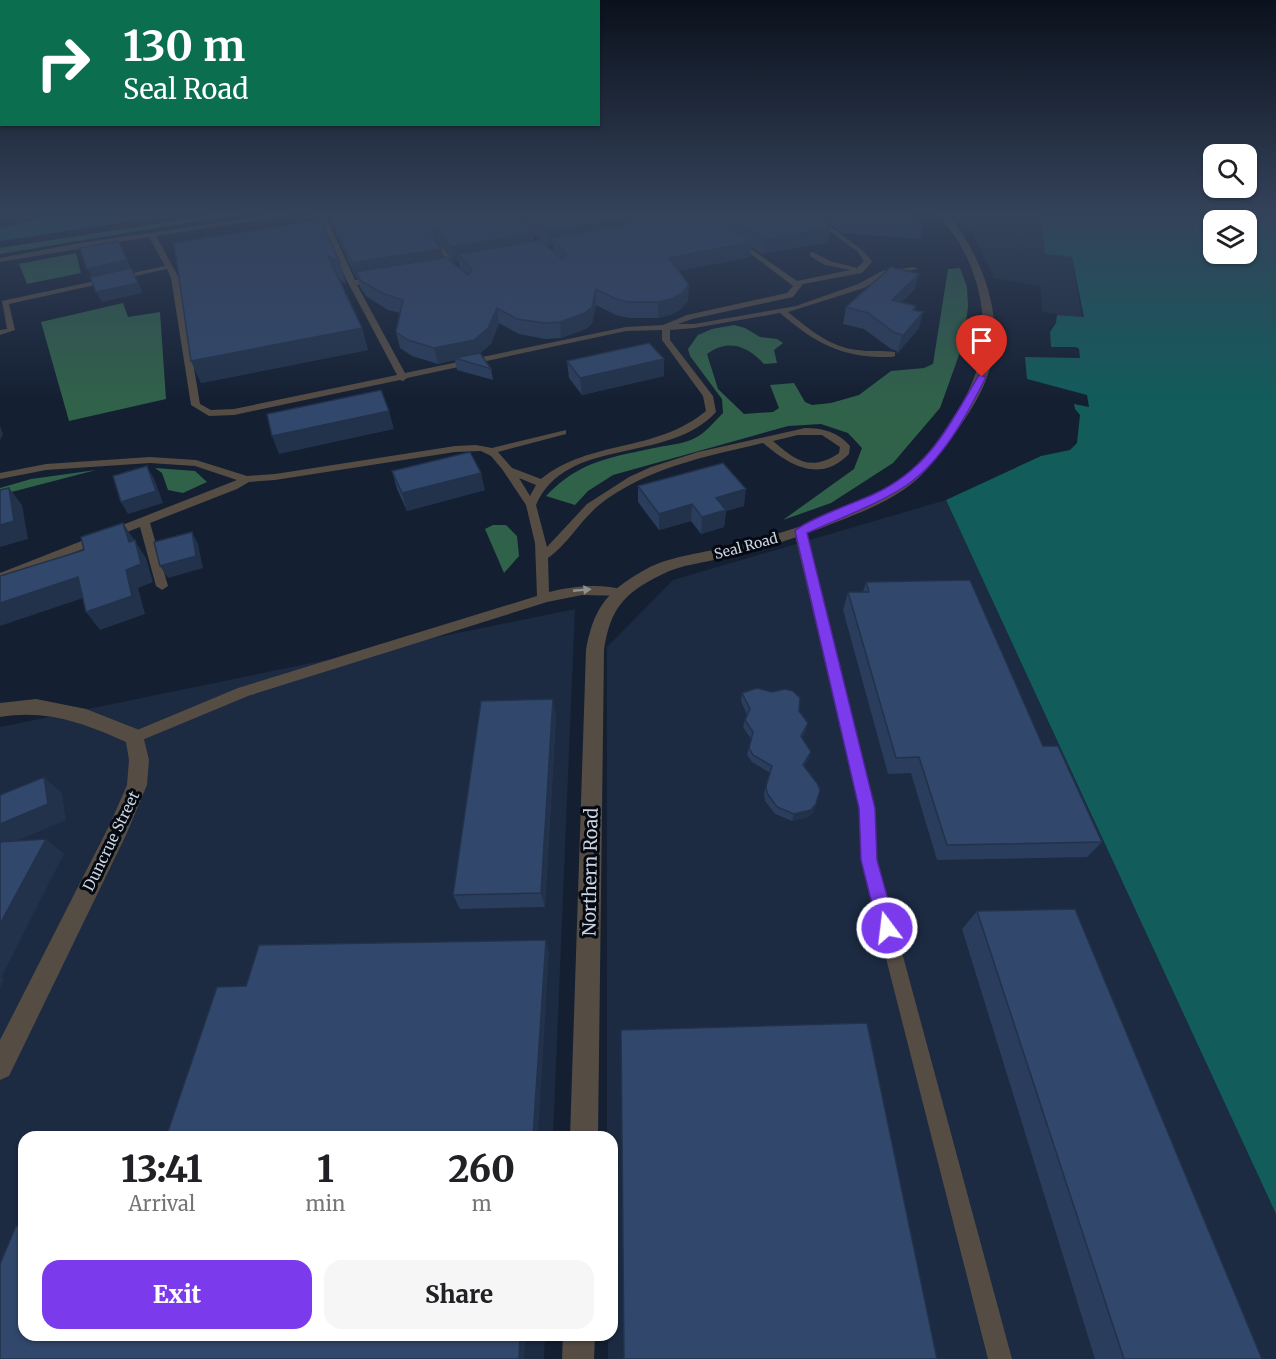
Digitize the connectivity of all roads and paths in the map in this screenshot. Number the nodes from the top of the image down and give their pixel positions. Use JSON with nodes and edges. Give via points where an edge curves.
{"nodes":[{"id":1,"x":130,"y":275,"type":"edge"},
{"id":2,"x":173,"y":275,"type":"edge"},
{"id":3,"x":350,"y":275,"type":"edge"},
{"id":4,"x":460,"y":275,"type":"edge"},
{"id":5,"x":784,"y":275,"type":"edge"},
{"id":6,"x":838,"y":275,"type":"edge"},
{"id":7,"x":880,"y":275,"type":"edge"},
{"id":8,"x":980,"y":275,"type":"edge"},
{"id":9,"x":384,"y":278,"type":"edge"},
{"id":10,"x":463,"y":279,"type":"edge"},
{"id":11,"x":353,"y":283,"type":"junction"},
{"id":12,"x":796,"y":284,"type":"junction"},
{"id":13,"x":782,"y":311,"type":"junction"},
{"id":14,"x":666,"y":326,"type":"junction"},
{"id":15,"x":0,"y":333,"type":"edge"},
{"id":16,"x":892,"y":354,"type":"dead end"},
{"id":17,"x":403,"y":378,"type":"junction"},
{"id":18,"x":563,"y":432,"type":"dead end"},
{"id":19,"x":766,"y":440,"type":"junction"},
{"id":20,"x":490,"y":451,"type":"junction"},
{"id":21,"x":507,"y":470,"type":"junction"},
{"id":22,"x":0,"y":476,"type":"edge"},
{"id":23,"x":247,"y":479,"type":"junction"},
{"id":24,"x":543,"y":484,"type":"junction"},
{"id":25,"x":531,"y":505,"type":"junction"},
{"id":26,"x":144,"y":520,"type":"junction"},
{"id":27,"x":800,"y":531,"type":"junction"},
{"id":28,"x":542,"y":557,"type":"junction"},
{"id":29,"x":0,"y":577,"type":"edge"},
{"id":30,"x":162,"y":586,"type":"dead end"},
{"id":31,"x":621,"y":593,"type":"junction"},
{"id":32,"x":544,"y":598,"type":"junction"},
{"id":33,"x":605,"y":609,"type":"joint"},
{"id":34,"x":0,"y":710,"type":"edge"},
{"id":35,"x":135,"y":737,"type":"junction"},
{"id":36,"x":0,"y":1067,"type":"edge"},
{"id":37,"x":584,"y":1131,"type":"edge"},
{"id":38,"x":579,"y":1341,"type":"edge"},
{"id":39,"x":578,"y":1359,"type":"edge"},
{"id":40,"x":1000,"y":1359,"type":"edge"}],
"edges":[{"from":1,"to":15,"type":"lane","via":[[5,303],[11,330]]},
{"from":2,"to":17,"type":"lane","via":[[196,405],[209,413],[234,412]]},
{"from":3,"to":11,"type":"lane"},
{"from":4,"to":10,"type":"lane"},
{"from":5,"to":12,"type":"lane"},
{"from":6,"to":12,"type":"lane"},
{"from":7,"to":13,"type":"lane","via":[[845,292]]},
{"from":8,"to":27,"type":"street","name":"Seal Road","via":[[986,291],[988,351],[982,377],[965,411],[926,464],[904,482]]},
{"from":9,"to":11,"type":"lane"},
{"from":11,"to":17,"type":"lane"},
{"from":12,"to":14,"type":"lane","via":[[790,295]]},
{"from":13,"to":14,"type":"lane","via":[[694,326]]},
{"from":13,"to":16,"type":"lane","via":[[814,338],[843,351]]},
{"from":14,"to":17,"type":"lane","via":[[626,329]]},
{"from":14,"to":24,"type":"lane","via":[[666,340],[708,396],[711,412],[700,425],[683,434],[567,467]]},
{"from":18,"to":20,"type":"lane"},
{"from":19,"to":19,"type":"lane","via":[[814,430],[828,432],[846,446],[844,454],[836,460],[804,467],[793,463]]},
{"from":19,"to":28,"type":"lane","via":[[642,475],[581,515],[552,551]]},
{"from":20,"to":21,"type":"lane"},
{"from":20,"to":23,"type":"lane","via":[[455,449]]},
{"from":21,"to":24,"type":"lane"},
{"from":21,"to":25,"type":"lane"},
{"from":22,"to":23,"type":"lane","via":[[46,467],[150,460],[196,463]]},
{"from":23,"to":26,"type":"lane"},
{"from":24,"to":25,"type":"lane"},
{"from":25,"to":28,"type":"lane"},
{"from":26,"to":29,"type":"lane"},
{"from":26,"to":30,"type":"lane"},
{"from":27,"to":31,"type":"street","name":"Seal Road","via":[[648,574]]},
{"from":27,"to":40,"type":"lane","via":[[867,808],[869,860]]},
{"from":28,"to":32,"type":"lane","via":[[540,586]]},
{"from":32,"to":31,"type":"lane","one_way":true,"via":[[594,589]]},
{"from":31,"to":33,"type":"street","name":"Seal Road"},
{"from":32,"to":35,"type":"lane","via":[[243,692]]},
{"from":33,"to":37,"type":"street","name":"Northern Road","via":[[595,650]]},
{"from":34,"to":35,"type":"street","via":[[50,706],[74,711]]},
{"from":35,"to":36,"type":"street","name":"Duncrue Street","via":[[139,760],[137,785]]},
{"from":38,"to":39,"type":"street"}]}
